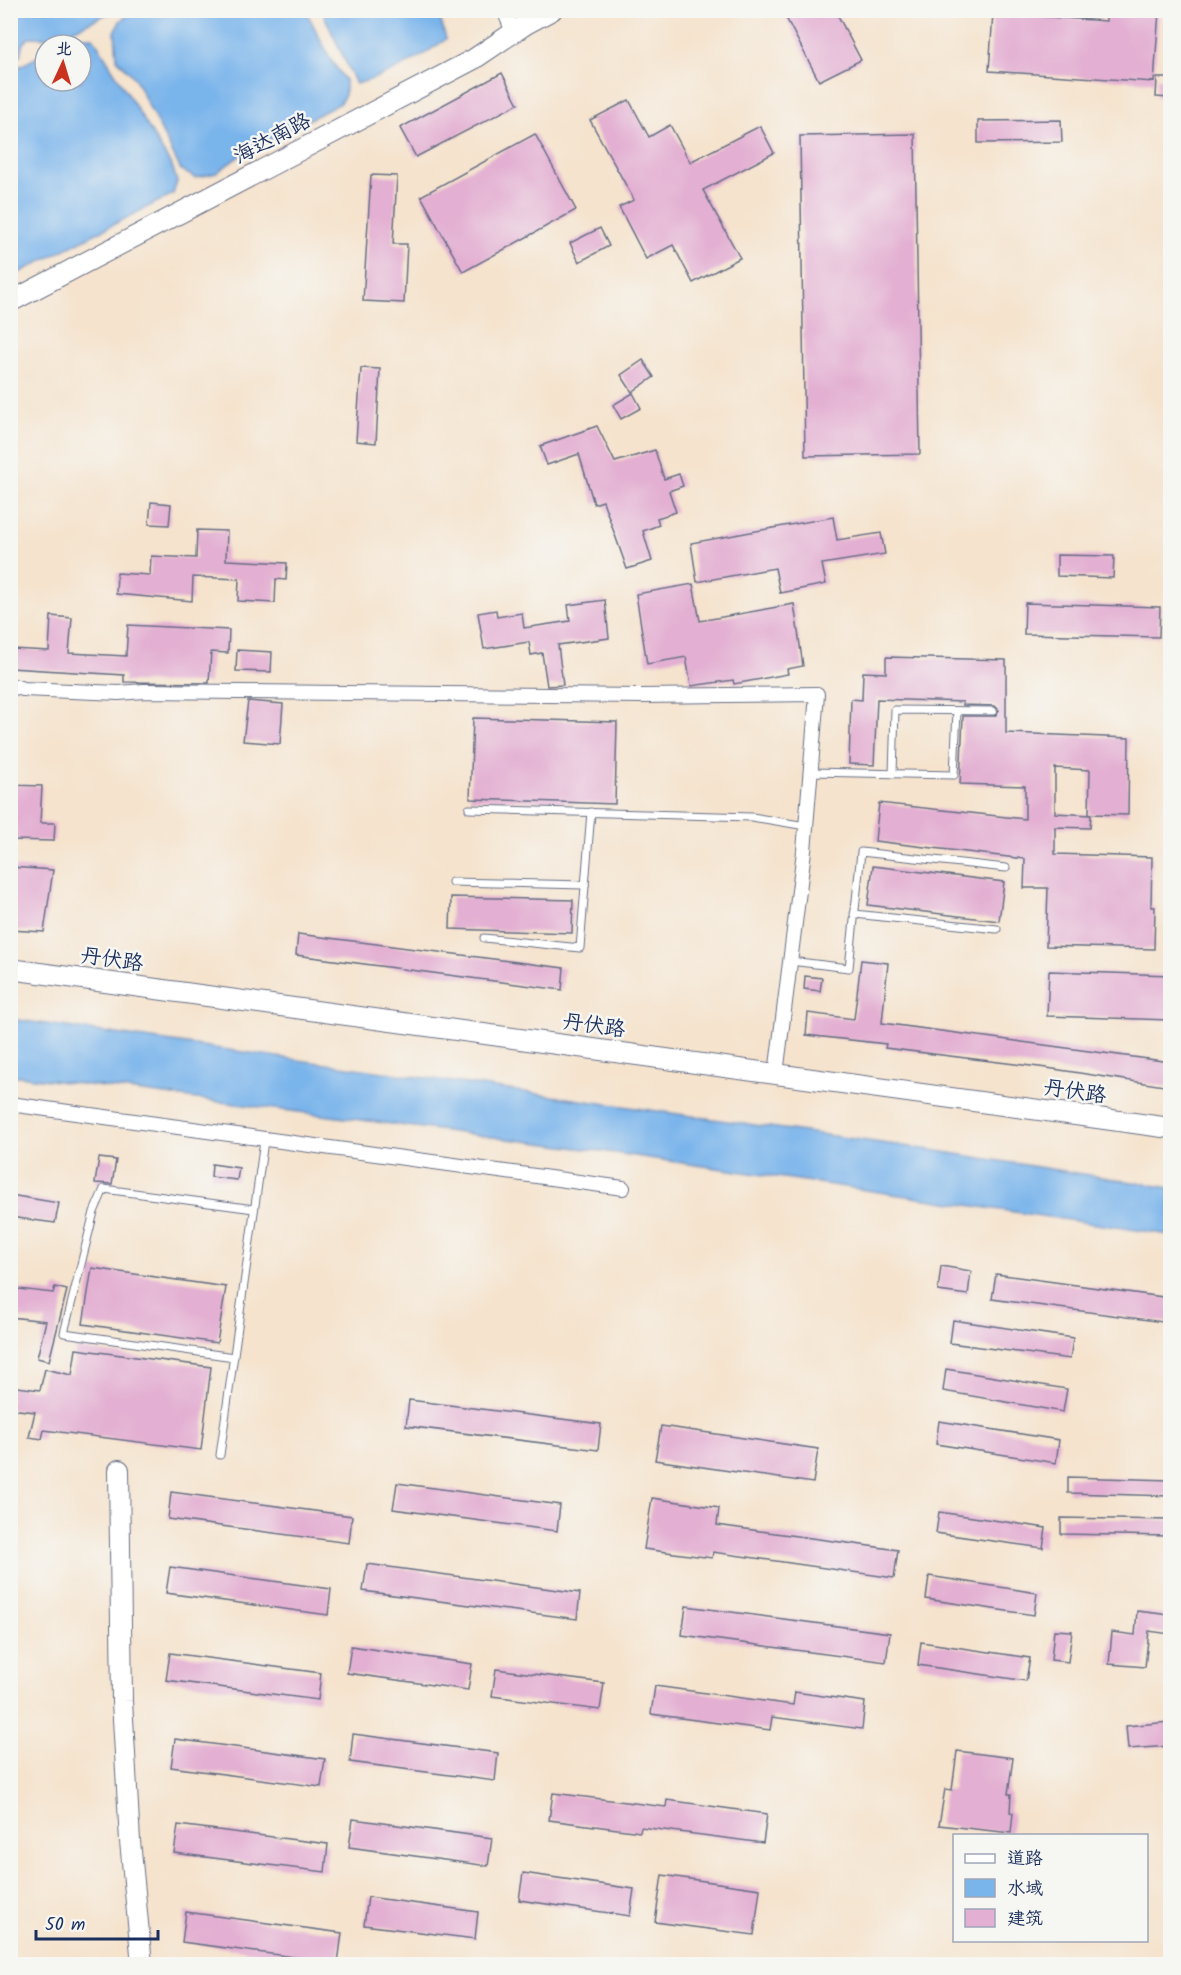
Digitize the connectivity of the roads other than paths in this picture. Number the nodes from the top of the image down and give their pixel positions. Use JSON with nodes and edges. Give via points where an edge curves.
{"nodes":[{"id":1,"x":504,"y":10,"type":"edge"},
{"id":2,"x":552,"y":10,"type":"edge"},
{"id":3,"x":513,"y":32,"type":"junction"},
{"id":4,"x":10,"y":302,"type":"edge"},
{"id":5,"x":10,"y":685,"type":"edge"},
{"id":6,"x":957,"y":711,"type":"junction"},
{"id":7,"x":993,"y":711,"type":"dead end"},
{"id":8,"x":811,"y":772,"type":"junction"},
{"id":9,"x":893,"y":774,"type":"junction"},
{"id":10,"x":469,"y":808,"type":"dead end"},
{"id":11,"x":591,"y":812,"type":"junction"},
{"id":12,"x":806,"y":826,"type":"junction"},
{"id":13,"x":1006,"y":868,"type":"dead end"},
{"id":14,"x":452,"y":882,"type":"dead end"},
{"id":15,"x":585,"y":885,"type":"junction"},
{"id":16,"x":854,"y":914,"type":"junction"},
{"id":17,"x":998,"y":929,"type":"dead end"},
{"id":18,"x":484,"y":938,"type":"dead end"},
{"id":19,"x":790,"y":961,"type":"junction"},
{"id":20,"x":10,"y":969,"type":"edge"},
{"id":21,"x":776,"y":1074,"type":"junction"},
{"id":22,"x":10,"y":1104,"type":"edge"},
{"id":23,"x":1170,"y":1128,"type":"edge"},
{"id":24,"x":264,"y":1141,"type":"junction"},
{"id":25,"x":623,"y":1188,"type":"dead end"},
{"id":26,"x":254,"y":1209,"type":"junction"},
{"id":27,"x":234,"y":1356,"type":"junction"},
{"id":28,"x":220,"y":1455,"type":"dead end"},
{"id":29,"x":119,"y":1470,"type":"dead end"},
{"id":30,"x":142,"y":1965,"type":"edge"}],
"edges":[{"from":1,"to":3,"type":"street"},
{"from":2,"to":3,"type":"main road","name":"海达南路"},
{"from":3,"to":4,"type":"main road","name":"海达南路","via":[[474,59]]},
{"from":5,"to":8,"type":"street","via":[[23,689],[118,693],[817,694]]},
{"from":6,"to":7,"type":"lane"},
{"from":6,"to":9,"type":"lane","via":[[954,775]]},
{"from":6,"to":9,"type":"lane","via":[[895,710]]},
{"from":8,"to":9,"type":"lane"},
{"from":8,"to":12,"type":"street"},
{"from":10,"to":11,"type":"lane"},
{"from":11,"to":12,"type":"lane","via":[[752,817]]},
{"from":11,"to":15,"type":"lane"},
{"from":12,"to":19,"type":"street"},
{"from":13,"to":16,"type":"lane","via":[[861,852]]},
{"from":14,"to":15,"type":"lane"},
{"from":15,"to":18,"type":"lane","via":[[580,948]]},
{"from":16,"to":17,"type":"lane"},
{"from":16,"to":19,"type":"lane","via":[[849,968]]},
{"from":19,"to":21,"type":"street"},
{"from":20,"to":21,"type":"main road","name":"丹伏路"},
{"from":21,"to":23,"type":"main road","name":"丹伏路"},
{"from":22,"to":24,"type":"street"},
{"from":24,"to":25,"type":"street"},
{"from":24,"to":26,"type":"lane"},
{"from":26,"to":27,"type":"lane"},
{"from":26,"to":27,"type":"lane","via":[[104,1189],[94,1212],[64,1333]]},
{"from":27,"to":28,"type":"lane"},
{"from":29,"to":30,"type":"main road","via":[[122,1701]]}]}
